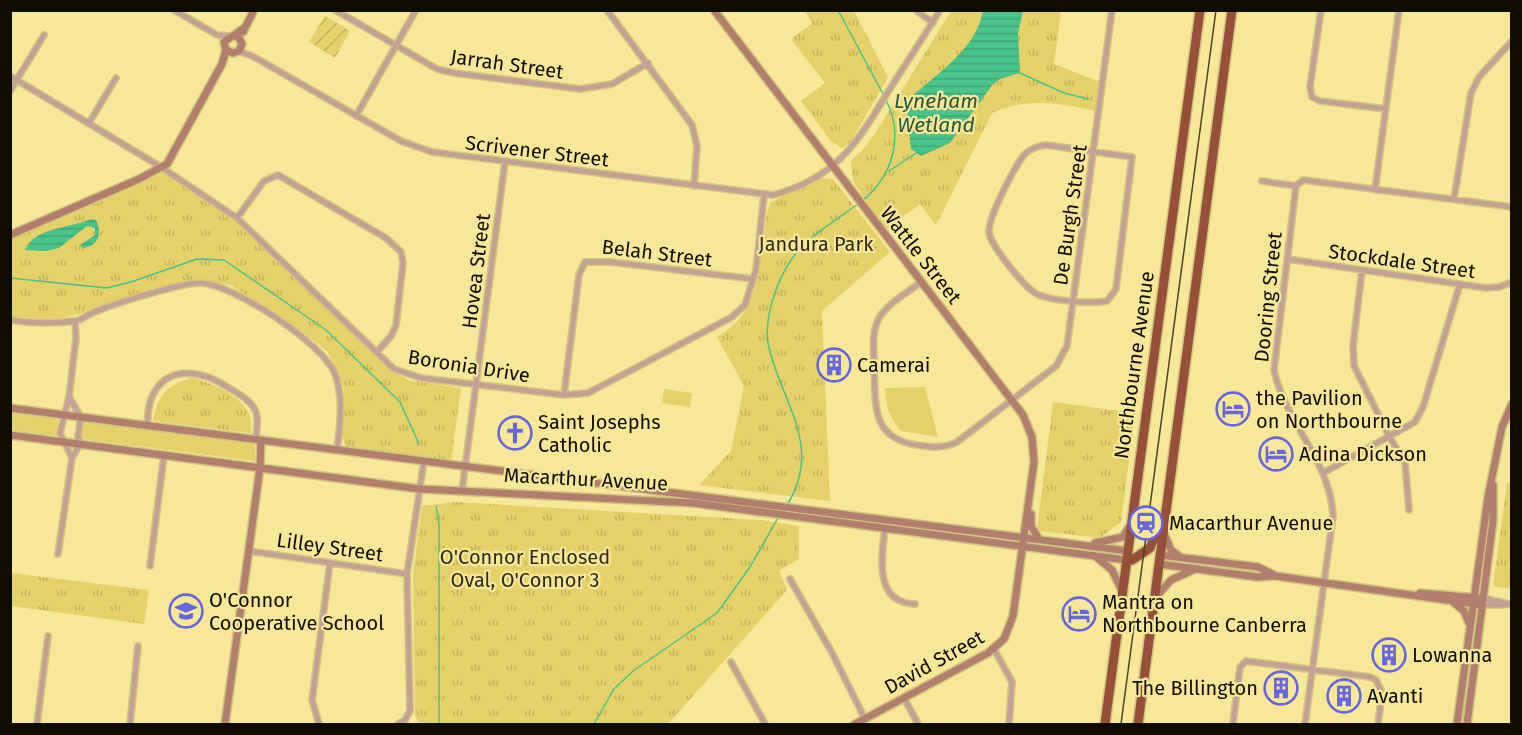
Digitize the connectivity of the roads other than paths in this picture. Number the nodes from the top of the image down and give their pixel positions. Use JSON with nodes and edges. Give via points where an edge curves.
{"nodes":[{"id":1,"x":174,"y":10,"type":"edge"},
{"id":2,"x":254,"y":10,"type":"edge"},
{"id":3,"x":335,"y":10,"type":"edge"},
{"id":4,"x":416,"y":10,"type":"edge"},
{"id":5,"x":607,"y":10,"type":"edge"},
{"id":6,"x":714,"y":10,"type":"edge"},
{"id":7,"x":916,"y":10,"type":"edge"},
{"id":8,"x":940,"y":10,"type":"edge"},
{"id":9,"x":1112,"y":10,"type":"edge"},
{"id":10,"x":1200,"y":10,"type":"edge"},
{"id":11,"x":1232,"y":10,"type":"edge"},
{"id":12,"x":1321,"y":10,"type":"edge"},
{"id":13,"x":1399,"y":10,"type":"edge"},
{"id":14,"x":933,"y":23,"type":"junction"},
{"id":15,"x":244,"y":28,"type":"junction"},
{"id":16,"x":44,"y":35,"type":"dead end"},
{"id":17,"x":217,"y":35,"type":"junction"},
{"id":18,"x":231,"y":36,"type":"junction"},
{"id":19,"x":1512,"y":41,"type":"edge"},
{"id":20,"x":396,"y":46,"type":"junction"},
{"id":21,"x":234,"y":47,"type":"junction"},
{"id":22,"x":648,"y":63,"type":"junction"},
{"id":23,"x":10,"y":76,"type":"edge"},
{"id":24,"x":116,"y":78,"type":"dead end"},
{"id":25,"x":16,"y":81,"type":"junction"},
{"id":26,"x":10,"y":91,"type":"edge"},
{"id":27,"x":1386,"y":109,"type":"junction"},
{"id":28,"x":356,"y":116,"type":"junction"},
{"id":29,"x":89,"y":123,"type":"junction"},
{"id":30,"x":1093,"y":151,"type":"junction"},
{"id":31,"x":505,"y":162,"type":"junction"},
{"id":32,"x":832,"y":165,"type":"junction"},
{"id":33,"x":161,"y":167,"type":"junction"},
{"id":34,"x":1263,"y":181,"type":"dead end"},
{"id":35,"x":694,"y":186,"type":"junction"},
{"id":36,"x":1296,"y":186,"type":"junction"},
{"id":37,"x":1375,"y":190,"type":"junction"},
{"id":38,"x":764,"y":195,"type":"junction"},
{"id":39,"x":1454,"y":200,"type":"junction"},
{"id":40,"x":1512,"y":207,"type":"edge"},
{"id":41,"x":237,"y":218,"type":"junction"},
{"id":42,"x":11,"y":234,"type":"edge"},
{"id":43,"x":1287,"y":259,"type":"junction"},
{"id":44,"x":1362,"y":270,"type":"junction"},
{"id":45,"x":753,"y":279,"type":"junction"},
{"id":46,"x":921,"y":282,"type":"junction"},
{"id":47,"x":1512,"y":282,"type":"edge"},
{"id":48,"x":1460,"y":284,"type":"junction"},
{"id":49,"x":1073,"y":300,"type":"junction"},
{"id":50,"x":10,"y":320,"type":"edge"},
{"id":51,"x":75,"y":321,"type":"junction"},
{"id":52,"x":377,"y":351,"type":"junction"},
{"id":53,"x":476,"y":385,"type":"junction"},
{"id":54,"x":564,"y":395,"type":"junction"},
{"id":55,"x":69,"y":397,"type":"junction"},
{"id":56,"x":1012,"y":400,"type":"junction"},
{"id":57,"x":1512,"y":405,"type":"edge"},
{"id":58,"x":10,"y":408,"type":"edge"},
{"id":59,"x":62,"y":415,"type":"junction"},
{"id":60,"x":81,"y":417,"type":"junction"},
{"id":61,"x":147,"y":426,"type":"junction"},
{"id":62,"x":10,"y":435,"type":"edge"},
{"id":63,"x":1390,"y":438,"type":"junction"},
{"id":64,"x":259,"y":440,"type":"junction"},
{"id":65,"x":62,"y":442,"type":"junction"},
{"id":66,"x":80,"y":444,"type":"junction"},
{"id":67,"x":337,"y":450,"type":"junction"},
{"id":68,"x":164,"y":455,"type":"junction"},
{"id":69,"x":72,"y":458,"type":"junction"},
{"id":70,"x":424,"y":461,"type":"junction"},
{"id":71,"x":465,"y":467,"type":"junction"},
{"id":72,"x":260,"y":468,"type":"junction"},
{"id":73,"x":1323,"y":473,"type":"junction"},
{"id":74,"x":1493,"y":480,"type":"junction"},
{"id":75,"x":420,"y":489,"type":"junction"},
{"id":76,"x":462,"y":491,"type":"junction"},
{"id":77,"x":693,"y":499,"type":"junction"},
{"id":78,"x":1029,"y":503,"type":"junction"},
{"id":79,"x":1166,"y":508,"type":"junction"},
{"id":80,"x":771,"y":509,"type":"junction"},
{"id":81,"x":1409,"y":510,"type":"dead end"},
{"id":82,"x":1132,"y":518,"type":"junction"},
{"id":83,"x":1484,"y":520,"type":"junction"},
{"id":84,"x":1493,"y":521,"type":"junction"},
{"id":85,"x":886,"y":523,"type":"junction"},
{"id":86,"x":1163,"y":531,"type":"junction"},
{"id":87,"x":1039,"y":539,"type":"junction"},
{"id":88,"x":1024,"y":543,"type":"junction"},
{"id":89,"x":1072,"y":543,"type":"junction"},
{"id":90,"x":249,"y":551,"type":"junction"},
{"id":91,"x":1146,"y":553,"type":"junction"},
{"id":92,"x":58,"y":554,"type":"dead end"},
{"id":93,"x":1094,"y":556,"type":"junction"},
{"id":94,"x":1128,"y":557,"type":"junction"},
{"id":95,"x":1182,"y":558,"type":"junction"},
{"id":96,"x":1160,"y":559,"type":"junction"},
{"id":97,"x":1478,"y":560,"type":"junction"},
{"id":98,"x":1488,"y":561,"type":"junction"},
{"id":99,"x":330,"y":562,"type":"junction"},
{"id":100,"x":150,"y":566,"type":"dead end"},
{"id":101,"x":1195,"y":568,"type":"junction"},
{"id":102,"x":407,"y":574,"type":"junction"},
{"id":103,"x":1276,"y":576,"type":"junction"},
{"id":104,"x":790,"y":579,"type":"dead end"},
{"id":105,"x":1324,"y":583,"type":"junction"},
{"id":106,"x":1122,"y":591,"type":"junction"},
{"id":107,"x":1388,"y":591,"type":"junction"},
{"id":108,"x":1155,"y":598,"type":"junction"},
{"id":109,"x":1448,"y":600,"type":"junction"},
{"id":110,"x":1474,"y":600,"type":"junction"},
{"id":111,"x":1483,"y":602,"type":"junction"},
{"id":112,"x":915,"y":604,"type":"dead end"},
{"id":113,"x":1509,"y":605,"type":"edge"},
{"id":114,"x":1470,"y":629,"type":"junction"},
{"id":115,"x":48,"y":636,"type":"dead end"},
{"id":116,"x":138,"y":646,"type":"dead end"},
{"id":117,"x":994,"y":649,"type":"junction"},
{"id":118,"x":731,"y":662,"type":"dead end"},
{"id":119,"x":1313,"y":669,"type":"junction"},
{"id":120,"x":904,"y":698,"type":"junction"},
{"id":121,"x":865,"y":719,"type":"junction"},
{"id":122,"x":405,"y":720,"type":"junction"},
{"id":123,"x":37,"y":724,"type":"edge"},
{"id":124,"x":130,"y":724,"type":"edge"},
{"id":125,"x":225,"y":724,"type":"edge"},
{"id":126,"x":319,"y":724,"type":"edge"},
{"id":127,"x":398,"y":724,"type":"edge"},
{"id":128,"x":411,"y":724,"type":"edge"},
{"id":129,"x":765,"y":724,"type":"edge"},
{"id":130,"x":855,"y":724,"type":"edge"},
{"id":131,"x":918,"y":724,"type":"edge"},
{"id":132,"x":1009,"y":724,"type":"edge"},
{"id":133,"x":1105,"y":724,"type":"edge"},
{"id":134,"x":1138,"y":724,"type":"edge"},
{"id":135,"x":1233,"y":724,"type":"edge"},
{"id":136,"x":1305,"y":724,"type":"edge"},
{"id":137,"x":1378,"y":724,"type":"edge"},
{"id":138,"x":1457,"y":724,"type":"edge"},
{"id":139,"x":1467,"y":724,"type":"edge"}],
"edges":[{"from":1,"to":17,"type":"street","name":"Scrivener Street"},
{"from":2,"to":15,"type":"main road"},
{"from":3,"to":20,"type":"street","name":"Jarrah Street"},
{"from":4,"to":20,"type":"street"},
{"from":5,"to":22,"type":"street"},
{"from":6,"to":32,"type":"main road","name":"Wattle Street"},
{"from":7,"to":14,"type":"street"},
{"from":8,"to":14,"type":"street","name":"Scrivener Street"},
{"from":9,"to":30,"type":"street","name":"De Burgh Street"},
{"from":10,"to":82,"type":"highway","name":"Northbourne Avenue"},
{"from":11,"to":79,"type":"highway"},
{"from":12,"to":27,"type":"street","via":[[1310,87],[1312,97]]},
{"from":13,"to":27,"type":"street"},
{"from":14,"to":32,"type":"street","name":"Scrivener Street","via":[[857,142]]},
{"from":15,"to":18,"type":"main road"},
{"from":15,"to":21,"type":"main road"},
{"from":16,"to":25,"type":"street"},
{"from":17,"to":18,"type":"street","name":"Scrivener Street"},
{"from":17,"to":21,"type":"street","name":"Scrivener Street"},
{"from":18,"to":21,"type":"main road"},
{"from":18,"to":21,"type":"main road"},
{"from":19,"to":39,"type":"street","via":[[1479,77],[1472,93]]},
{"from":20,"to":22,"type":"street","name":"Jarrah Street","via":[[437,69],[580,89],[612,84]]},
{"from":20,"to":28,"type":"street"},
{"from":21,"to":28,"type":"street","name":"Scrivener Street"},
{"from":21,"to":33,"type":"main road","via":[[170,159]]},
{"from":22,"to":35,"type":"street","via":[[695,134]]},
{"from":23,"to":25,"type":"street","name":"Boronia Drive"},
{"from":24,"to":29,"type":"street"},
{"from":25,"to":26,"type":"street"},
{"from":25,"to":29,"type":"street","name":"Boronia Drive"},
{"from":27,"to":37,"type":"street"},
{"from":28,"to":31,"type":"street","name":"Scrivener Street","via":[[416,147]]},
{"from":29,"to":33,"type":"street","name":"Boronia Drive"},
{"from":30,"to":49,"type":"street","name":"De Burgh Street"},
{"from":30,"to":49,"type":"street","via":[[1129,156],[1132,168],[1114,294],[1102,302]]},
{"from":30,"to":49,"type":"street","via":[[1046,145],[1026,153],[992,216],[989,230],[993,244],[1030,290],[1040,296]]},
{"from":31,"to":35,"type":"street","name":"Scrivener Street"},
{"from":31,"to":53,"type":"street","name":"Hovea Street"},
{"from":32,"to":38,"type":"street","name":"Scrivener Street","via":[[800,187]]},
{"from":32,"to":46,"type":"main road","name":"Wattle Street"},
{"from":33,"to":41,"type":"street","name":"Boronia Drive"},
{"from":33,"to":42,"type":"main road"},
{"from":34,"to":36,"type":"street"},
{"from":35,"to":38,"type":"street","name":"Scrivener Street"},
{"from":36,"to":37,"type":"street","via":[[1303,180]]},
{"from":36,"to":43,"type":"street","name":"Dooring Street"},
{"from":37,"to":39,"type":"street"},
{"from":38,"to":45,"type":"street","name":"Boronia Drive"},
{"from":39,"to":40,"type":"street"},
{"from":41,"to":52,"type":"street","name":"Boronia Drive"},
{"from":41,"to":52,"type":"street","via":[[264,181],[278,176],[396,246],[403,263],[396,325]]},
{"from":43,"to":44,"type":"street","name":"Stockdale Street"},
{"from":43,"to":73,"type":"street","name":"Dooring Street","via":[[1274,370],[1278,390]]},
{"from":44,"to":48,"type":"street","name":"Stockdale Street"},
{"from":44,"to":63,"type":"street","via":[[1353,357],[1356,374]]},
{"from":45,"to":54,"type":"street","name":"Boronia Drive","via":[[747,302],[732,317],[588,393]]},
{"from":45,"to":54,"type":"street","name":"Belah Street","via":[[585,262],[579,276]]},
{"from":46,"to":56,"type":"main road","name":"Wattle Street"},
{"from":46,"to":56,"type":"street","name":"De Burgh Street","via":[[880,316],[874,330],[876,409],[880,424],[905,443],[949,446]]},
{"from":47,"to":48,"type":"street","name":"Stockdale Street","via":[[1486,288]]},
{"from":48,"to":63,"type":"street","via":[[1420,415]]},
{"from":49,"to":56,"type":"street","name":"De Burgh Street","via":[[1067,346],[1056,366]]},
{"from":50,"to":51,"type":"street"},
{"from":51,"to":55,"type":"street"},
{"from":51,"to":67,"type":"street","via":[[182,286],[200,283],[228,289],[322,353],[340,389]]},
{"from":52,"to":53,"type":"street","name":"Boronia Drive","via":[[394,369],[421,378]]},
{"from":53,"to":54,"type":"street","name":"Boronia Drive"},
{"from":53,"to":71,"type":"street","name":"Hovea Street"},
{"from":55,"to":59,"type":"street"},
{"from":55,"to":60,"type":"street"},
{"from":56,"to":78,"type":"main road","name":"Wattle Street","via":[[1029,426],[1034,450]]},
{"from":57,"to":74,"type":"main road","via":[[1502,428]]},
{"from":58,"to":59,"type":"main road","name":"Macarthur Avenue"},
{"from":59,"to":60,"type":"main road","name":"Macarthur Avenue"},
{"from":59,"to":65,"type":"street"},
{"from":60,"to":61,"type":"main road","name":"Macarthur Avenue"},
{"from":60,"to":66,"type":"street"},
{"from":61,"to":64,"type":"main road","name":"Macarthur Avenue"},
{"from":61,"to":64,"type":"street","via":[[152,398],[162,384],[175,375],[194,371],[210,375],[247,400],[256,413]]},
{"from":62,"to":65,"type":"main road","name":"Macarthur Avenue"},
{"from":63,"to":73,"type":"street"},
{"from":63,"to":81,"type":"street","via":[[1408,470]]},
{"from":64,"to":67,"type":"main road","name":"Macarthur Avenue"},
{"from":64,"to":72,"type":"main road"},
{"from":65,"to":66,"type":"main road","name":"Macarthur Avenue"},
{"from":65,"to":69,"type":"street"},
{"from":66,"to":68,"type":"main road","name":"Macarthur Avenue"},
{"from":66,"to":69,"type":"street"},
{"from":67,"to":70,"type":"main road","name":"Macarthur Avenue"},
{"from":68,"to":72,"type":"main road","name":"Macarthur Avenue"},
{"from":68,"to":100,"type":"street"},
{"from":69,"to":92,"type":"street"},
{"from":70,"to":71,"type":"main road","name":"Macarthur Avenue"},
{"from":70,"to":75,"type":"street"},
{"from":71,"to":76,"type":"street","name":"Hovea Street"},
{"from":71,"to":77,"type":"main road","name":"Macarthur Avenue"},
{"from":72,"to":75,"type":"main road","name":"Macarthur Avenue"},
{"from":72,"to":90,"type":"main road"},
{"from":73,"to":105,"type":"street","name":"Dooring Street","via":[[1333,516]]},
{"from":74,"to":83,"type":"main road"},
{"from":74,"to":84,"type":"main road"},
{"from":75,"to":76,"type":"main road","name":"Macarthur Avenue"},
{"from":75,"to":102,"type":"street"},
{"from":76,"to":77,"type":"main road","name":"Macarthur Avenue"},
{"from":77,"to":80,"type":"main road","name":"Macarthur Avenue"},
{"from":78,"to":87,"type":"main road","via":[[1031,526]]},
{"from":78,"to":88,"type":"main road","name":"Wattle Street"},
{"from":79,"to":86,"type":"highway"},
{"from":79,"to":91,"type":"highway"},
{"from":80,"to":85,"type":"main road","name":"Macarthur Avenue","via":[[787,515]]},
{"from":80,"to":85,"type":"main road","name":"Macarthur Avenue","via":[[793,507]]},
{"from":82,"to":89,"type":"main road","via":[[1123,537],[1100,544]]},
{"from":82,"to":94,"type":"highway","name":"Northbourne Avenue"},
{"from":83,"to":84,"type":"main road"},
{"from":83,"to":97,"type":"main road"},
{"from":84,"to":98,"type":"main road"},
{"from":85,"to":88,"type":"main road","name":"Macarthur Avenue"},
{"from":85,"to":112,"type":"street","via":[[881,573],[894,598]]},
{"from":86,"to":95,"type":"main road","via":[[1171,550]]},
{"from":86,"to":96,"type":"highway"},
{"from":87,"to":88,"type":"main road","name":"Macarthur Avenue"},
{"from":87,"to":89,"type":"main road","name":"Macarthur Avenue"},
{"from":88,"to":93,"type":"main road","name":"Macarthur Avenue"},
{"from":88,"to":117,"type":"main road","name":"David Street","via":[[1010,629]]},
{"from":89,"to":94,"type":"main road","name":"Macarthur Avenue"},
{"from":90,"to":99,"type":"street","name":"Lilley Street"},
{"from":90,"to":125,"type":"main road"},
{"from":91,"to":94,"type":"highway"},
{"from":91,"to":96,"type":"highway"},
{"from":93,"to":94,"type":"main road","name":"Macarthur Avenue"},
{"from":93,"to":106,"type":"main road","via":[[1112,570]]},
{"from":94,"to":96,"type":"highway","name":"Macarthur Avenue"},
{"from":94,"to":106,"type":"highway","name":"Northbourne Avenue"},
{"from":95,"to":96,"type":"main road"},
{"from":95,"to":103,"type":"main road","via":[[1258,567]]},
{"from":96,"to":101,"type":"main road"},
{"from":96,"to":108,"type":"highway"},
{"from":97,"to":98,"type":"main road"},
{"from":97,"to":110,"type":"main road"},
{"from":98,"to":111,"type":"main road"},
{"from":99,"to":102,"type":"street","name":"Lilley Street"},
{"from":99,"to":126,"type":"street","via":[[312,700]]},
{"from":101,"to":103,"type":"main road"},
{"from":101,"to":108,"type":"main road","via":[[1171,580]]},
{"from":102,"to":122,"type":"street","via":[[410,711]]},
{"from":103,"to":105,"type":"main road"},
{"from":104,"to":121,"type":"street"},
{"from":105,"to":107,"type":"main road"},
{"from":105,"to":119,"type":"street","name":"Dooring Street"},
{"from":106,"to":133,"type":"highway","name":"Northbourne Avenue"},
{"from":107,"to":109,"type":"main road"},
{"from":107,"to":110,"type":"main road"},
{"from":108,"to":134,"type":"highway"},
{"from":109,"to":110,"type":"main road"},
{"from":109,"to":114,"type":"main road","via":[[1464,611]]},
{"from":110,"to":111,"type":"main road"},
{"from":110,"to":114,"type":"main road"},
{"from":111,"to":113,"type":"street"},
{"from":111,"to":139,"type":"main road"},
{"from":114,"to":138,"type":"main road"},
{"from":115,"to":123,"type":"street"},
{"from":116,"to":124,"type":"street"},
{"from":117,"to":120,"type":"main road","name":"David Street"},
{"from":117,"to":132,"type":"street","via":[[1012,682]]},
{"from":118,"to":129,"type":"street"},
{"from":119,"to":135,"type":"street","via":[[1244,662],[1240,667]]},
{"from":119,"to":136,"type":"street","name":"Dooring Street"},
{"from":119,"to":137,"type":"street","via":[[1376,680],[1382,693]]},
{"from":120,"to":121,"type":"main road","name":"David Street"},
{"from":120,"to":131,"type":"street"},
{"from":121,"to":130,"type":"main road","name":"David Street"},
{"from":122,"to":127,"type":"street"},
{"from":122,"to":128,"type":"street"}]}
